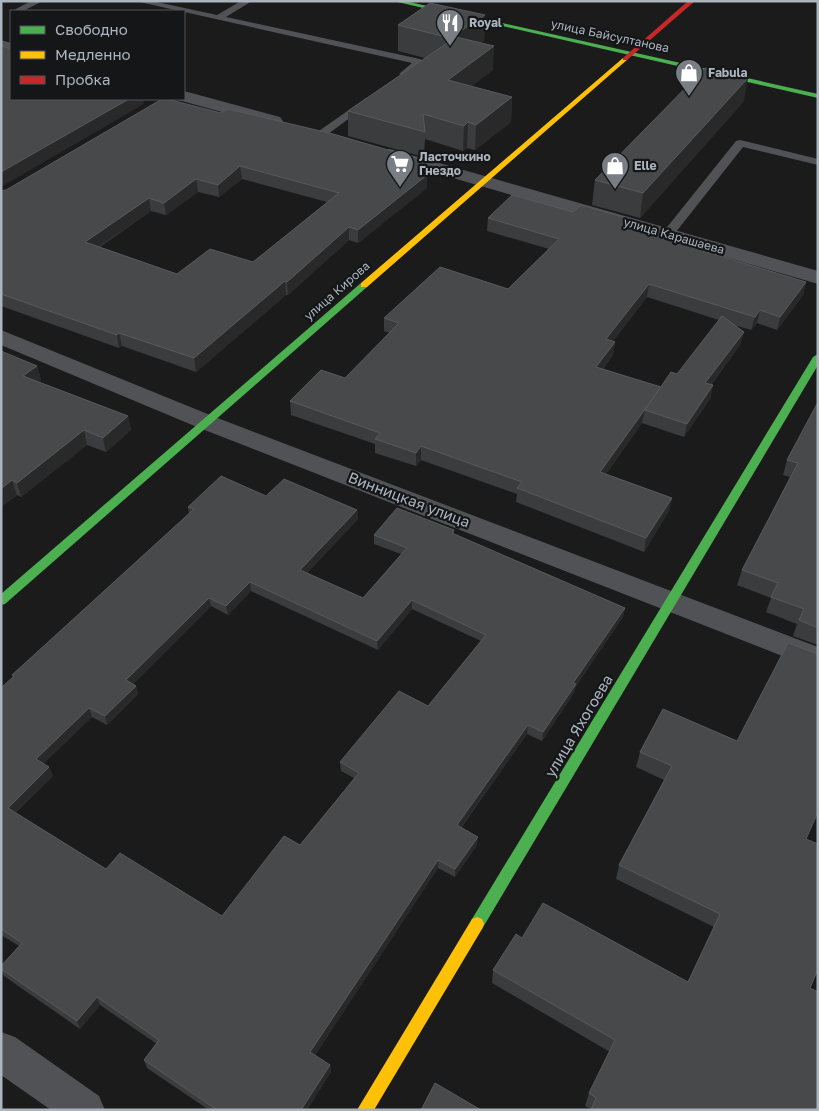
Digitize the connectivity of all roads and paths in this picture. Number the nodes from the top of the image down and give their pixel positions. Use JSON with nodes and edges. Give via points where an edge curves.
{"nodes":[{"id":1,"x":39,"y":1,"type":"edge"},
{"id":2,"x":139,"y":1,"type":"edge"},
{"id":3,"x":248,"y":1,"type":"edge"},
{"id":4,"x":396,"y":1,"type":"edge"},
{"id":5,"x":692,"y":1,"type":"edge"},
{"id":6,"x":18,"y":10,"type":"edge"},
{"id":7,"x":181,"y":10,"type":"edge"},
{"id":8,"x":185,"y":11,"type":"edge"},
{"id":9,"x":218,"y":18,"type":"junction"},
{"id":10,"x":630,"y":54,"type":"junction"},
{"id":11,"x":397,"y":79,"type":"edge"},
{"id":12,"x":185,"y":96,"type":"edge"},
{"id":13,"x":374,"y":96,"type":"edge"},
{"id":14,"x":818,"y":96,"type":"edge"},
{"id":15,"x":320,"y":134,"type":"junction"},
{"id":16,"x":338,"y":140,"type":"edge"},
{"id":17,"x":375,"y":150,"type":"edge"},
{"id":18,"x":818,"y":162,"type":"edge"},
{"id":19,"x":486,"y":182,"type":"junction"},
{"id":20,"x":668,"y":234,"type":"junction"},
{"id":21,"x":818,"y":278,"type":"edge"},
{"id":22,"x":1,"y":337,"type":"edge"},
{"id":23,"x":818,"y":357,"type":"edge"},
{"id":24,"x":206,"y":422,"type":"junction"},
{"id":25,"x":1,"y":601,"type":"edge"},
{"id":26,"x":672,"y":601,"type":"junction"},
{"id":27,"x":818,"y":659,"type":"edge"},
{"id":28,"x":1,"y":1052,"type":"edge"},
{"id":29,"x":85,"y":1110,"type":"edge"},
{"id":30,"x":365,"y":1110,"type":"edge"}],
"edges":[{"from":1,"to":6,"type":"lane"},
{"from":2,"to":7,"type":"lane"},
{"from":3,"to":9,"type":"lane"},
{"from":4,"to":10,"type":"street","name":"улица Байсултанова"},
{"from":5,"to":10,"type":"street","name":"улица Кирова"},
{"from":8,"to":9,"type":"lane"},
{"from":9,"to":11,"type":"lane","via":[[420,62]]},
{"from":10,"to":14,"type":"street","name":"улица Байсултанова"},
{"from":10,"to":19,"type":"street","name":"улица Кирова"},
{"from":12,"to":15,"type":"street"},
{"from":13,"to":15,"type":"lane"},
{"from":15,"to":16,"type":"street"},
{"from":17,"to":19,"type":"street","name":"улица Карашаева"},
{"from":18,"to":20,"type":"lane","via":[[740,143]]},
{"from":19,"to":20,"type":"street","name":"улица Карашаева"},
{"from":19,"to":24,"type":"street","name":"улица Кирова"},
{"from":20,"to":21,"type":"street","name":"улица Карашаева"},
{"from":22,"to":24,"type":"street","name":"Винницкая улица"},
{"from":23,"to":26,"type":"street","name":"улица Яхогоева"},
{"from":24,"to":25,"type":"street","name":"улица Кирова"},
{"from":24,"to":26,"type":"street","name":"Винницкая улица"},
{"from":26,"to":27,"type":"street","name":"Винницкая улица"},
{"from":26,"to":30,"type":"street","name":"улица Яхогоева"},
{"from":28,"to":29,"type":"street"}]}
